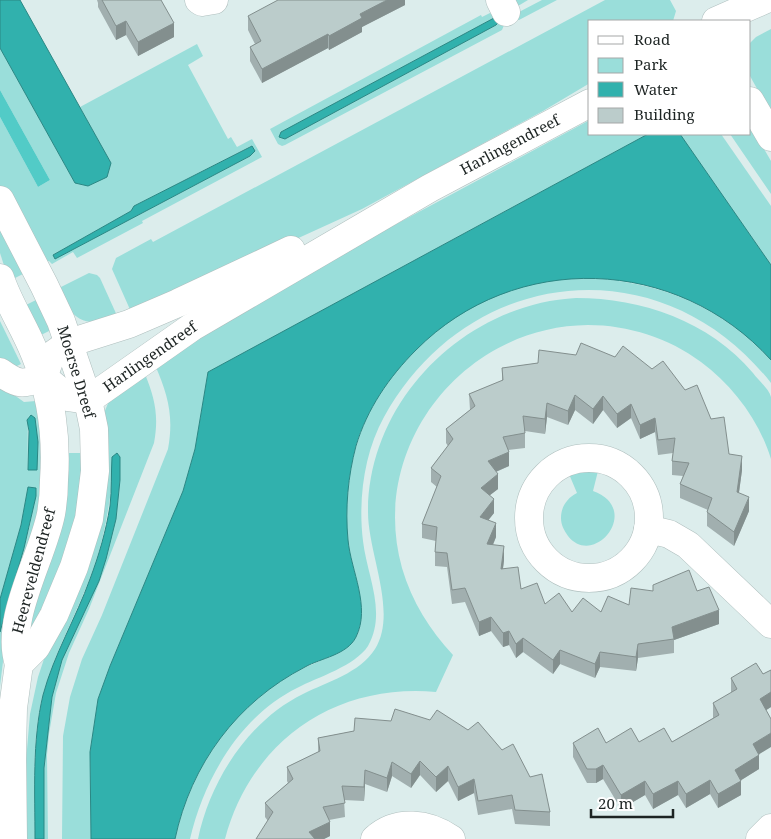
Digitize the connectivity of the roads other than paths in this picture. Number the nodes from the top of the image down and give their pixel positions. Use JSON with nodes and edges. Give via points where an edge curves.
{"nodes":[{"id":1,"x":764,"y":0,"type":"edge"},
{"id":2,"x":771,"y":14,"type":"edge"},
{"id":3,"x":718,"y":20,"type":"edge"},
{"id":4,"x":751,"y":26,"type":"edge"},
{"id":5,"x":751,"y":103,"type":"edge"},
{"id":6,"x":588,"y":104,"type":"edge"},
{"id":7,"x":771,"y":137,"type":"edge"},
{"id":8,"x":430,"y":188,"type":"junction"},
{"id":9,"x":0,"y":200,"type":"edge"},
{"id":10,"x":0,"y":278,"type":"edge"},
{"id":11,"x":69,"y":343,"type":"junction"},
{"id":12,"x":0,"y":372,"type":"edge"},
{"id":13,"x":43,"y":377,"type":"junction"},
{"id":14,"x":88,"y":400,"type":"junction"},
{"id":15,"x":648,"y":529,"type":"junction"},
{"id":16,"x":771,"y":624,"type":"edge"},
{"id":17,"x":19,"y":664,"type":"junction"},
{"id":18,"x":771,"y":828,"type":"edge"},
{"id":19,"x":13,"y":839,"type":"edge"},
{"id":20,"x":375,"y":839,"type":"edge"},
{"id":21,"x":451,"y":839,"type":"edge"},
{"id":22,"x":760,"y":839,"type":"edge"}],
"edges":[{"from":1,"to":3,"type":"street"},
{"from":2,"to":4,"type":"street"},
{"from":5,"to":7,"type":"street"},
{"from":6,"to":8,"type":"street","name":"Harlingendreef"},
{"from":8,"to":11,"type":"street","name":"Harlingendreef","via":[[178,303],[129,324]]},
{"from":8,"to":14,"type":"street","name":"Harlingendreef","via":[[192,327]]},
{"from":9,"to":11,"type":"street","name":"Moerse Dreef","via":[[44,285]]},
{"from":10,"to":13,"type":"street","name":"Heereveldendreef"},
{"from":11,"to":13,"type":"street","name":"Harlingendreef","via":[[51,356]]},
{"from":11,"to":14,"type":"street","name":"Moerse Dreef"},
{"from":12,"to":13,"type":"street","via":[[20,383]]},
{"from":13,"to":14,"type":"street","name":"Harlingendreef","via":[[67,397]]},
{"from":13,"to":17,"type":"street","name":"Heereveldendreef","via":[[54,434],[54,481],[50,515],[16,635],[15,651]]},
{"from":14,"to":17,"type":"street","name":"Moerse Dreef","via":[[94,429],[95,471],[89,519],[54,615],[36,648]]},
{"from":15,"to":15,"type":"street","via":[[646,498],[638,484],[628,472],[600,459],[584,458],[554,469],[542,480],[530,511],[530,528],[544,558],[557,569],[586,578],[601,577],[626,565],[644,542]]},
{"from":15,"to":16,"type":"street","via":[[669,534],[688,545]]},
{"from":17,"to":19,"type":"street","via":[[13,708]]},
{"from":18,"to":22,"type":"street"},
{"from":20,"to":21,"type":"street","via":[[392,828],[407,825],[437,830]]}]}
